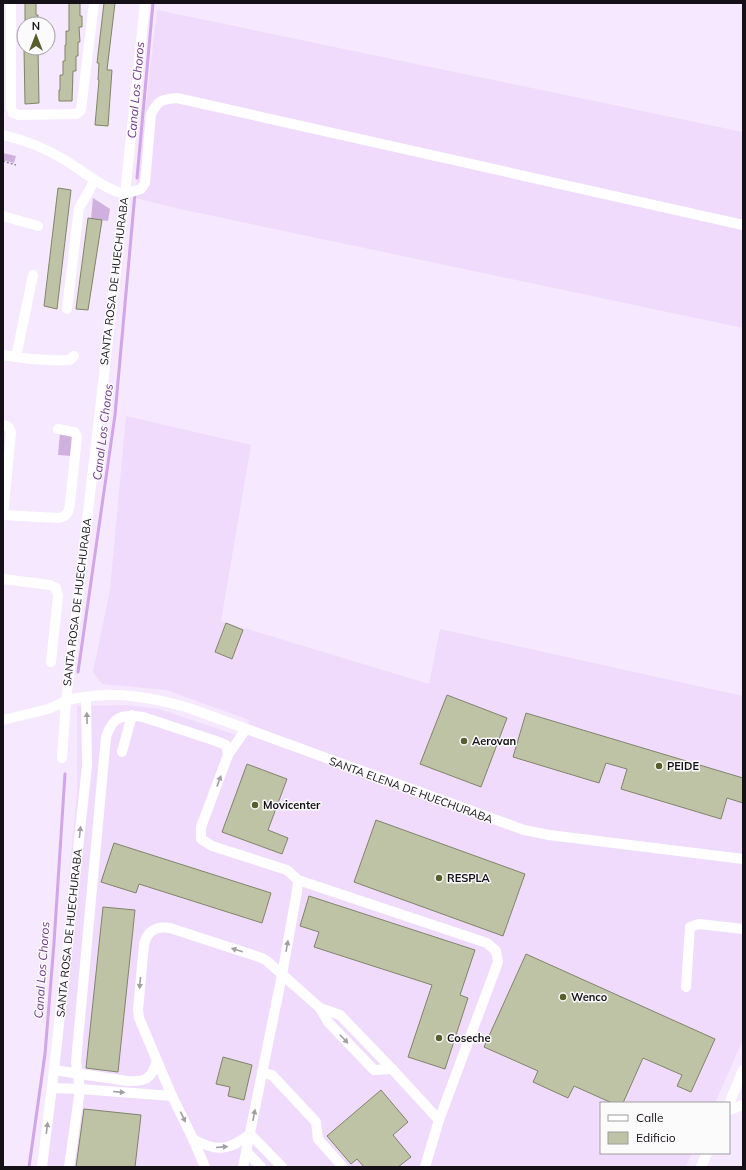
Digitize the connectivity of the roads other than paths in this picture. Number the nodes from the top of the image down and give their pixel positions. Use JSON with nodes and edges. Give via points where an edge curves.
{"nodes":[{"id":1,"x":11,"y":3,"type":"edge"},
{"id":2,"x":94,"y":3,"type":"edge"},
{"id":3,"x":145,"y":3,"type":"edge"},
{"id":4,"x":3,"y":135,"type":"edge"},
{"id":5,"x":94,"y":180,"type":"junction"},
{"id":6,"x":125,"y":194,"type":"junction"},
{"id":7,"x":3,"y":216,"type":"edge"},
{"id":8,"x":743,"y":225,"type":"edge"},
{"id":9,"x":38,"y":226,"type":"dead end"},
{"id":10,"x":33,"y":275,"type":"dead end"},
{"id":11,"x":67,"y":309,"type":"dead end"},
{"id":12,"x":3,"y":355,"type":"edge"},
{"id":13,"x":74,"y":356,"type":"dead end"},
{"id":14,"x":16,"y":357,"type":"junction"},
{"id":15,"x":3,"y":425,"type":"edge"},
{"id":16,"x":58,"y":429,"type":"dead end"},
{"id":17,"x":3,"y":515,"type":"edge"},
{"id":18,"x":3,"y":579,"type":"edge"},
{"id":19,"x":51,"y":662,"type":"dead end"},
{"id":20,"x":86,"y":697,"type":"junction"},
{"id":21,"x":66,"y":701,"type":"junction"},
{"id":22,"x":132,"y":715,"type":"junction"},
{"id":23,"x":3,"y":720,"type":"edge"},
{"id":24,"x":246,"y":729,"type":"junction"},
{"id":25,"x":227,"y":750,"type":"junction"},
{"id":26,"x":122,"y":752,"type":"dead end"},
{"id":27,"x":62,"y":758,"type":"dead end"},
{"id":28,"x":743,"y":859,"type":"edge"},
{"id":29,"x":298,"y":880,"type":"junction"},
{"id":30,"x":743,"y":929,"type":"edge"},
{"id":31,"x":282,"y":975,"type":"junction"},
{"id":32,"x":686,"y":987,"type":"dead end"},
{"id":33,"x":157,"y":1061,"type":"junction"},
{"id":34,"x":54,"y":1070,"type":"junction"},
{"id":35,"x":743,"y":1070,"type":"edge"},
{"id":36,"x":262,"y":1073,"type":"junction"},
{"id":37,"x":78,"y":1074,"type":"junction"},
{"id":38,"x":52,"y":1088,"type":"junction"},
{"id":39,"x":80,"y":1089,"type":"junction"},
{"id":40,"x":172,"y":1096,"type":"junction"},
{"id":41,"x":730,"y":1102,"type":"edge"},
{"id":42,"x":743,"y":1105,"type":"edge"},
{"id":43,"x":730,"y":1109,"type":"edge"},
{"id":44,"x":439,"y":1120,"type":"junction"},
{"id":45,"x":250,"y":1134,"type":"junction"},
{"id":46,"x":193,"y":1139,"type":"junction"},
{"id":47,"x":246,"y":1151,"type":"junction"},
{"id":48,"x":707,"y":1154,"type":"edge"},
{"id":49,"x":42,"y":1167,"type":"edge"},
{"id":50,"x":69,"y":1167,"type":"edge"},
{"id":51,"x":205,"y":1167,"type":"edge"},
{"id":52,"x":243,"y":1167,"type":"edge"},
{"id":53,"x":262,"y":1167,"type":"edge"},
{"id":54,"x":282,"y":1167,"type":"edge"},
{"id":55,"x":343,"y":1167,"type":"edge"},
{"id":56,"x":424,"y":1167,"type":"edge"},
{"id":57,"x":701,"y":1167,"type":"edge"}],
"edges":[{"from":1,"to":2,"type":"street","via":[[11,108],[19,115],[77,114],[81,110]]},
{"from":3,"to":6,"type":"street","name":"SANTA ROSA DE HUECHURABA"},
{"from":4,"to":5,"type":"street","via":[[50,151]]},
{"from":5,"to":6,"type":"street","via":[[110,190]]},
{"from":5,"to":11,"type":"street","via":[[79,208]]},
{"from":6,"to":8,"type":"street","via":[[141,189],[145,183],[151,114],[161,101],[177,98]]},
{"from":6,"to":21,"type":"street","name":"SANTA ROSA DE HUECHURABA"},
{"from":7,"to":9,"type":"street"},
{"from":10,"to":14,"type":"street"},
{"from":12,"to":14,"type":"street"},
{"from":13,"to":14,"type":"street","via":[[68,360]]},
{"from":15,"to":17,"type":"street","via":[[10,428],[11,433]]},
{"from":16,"to":17,"type":"street","via":[[74,432],[77,436],[67,514],[58,518]]},
{"from":18,"to":19,"type":"street","via":[[52,585],[58,591]]},
{"from":20,"to":21,"type":"street","name":"SANTA ROSA DE HUECHURABA"},
{"from":20,"to":24,"type":"street","name":"SANTA ELENA DE HUECHURABA","via":[[110,694],[161,700]]},
{"from":34,"to":20,"type":"street","name":"SANTA ROSA DE HUECHURABA","one_way":true,"via":[[87,766]]},
{"from":21,"to":23,"type":"street"},
{"from":21,"to":27,"type":"street","name":"SANTA ROSA DE HUECHURABA"},
{"from":22,"to":25,"type":"street","via":[[143,716],[216,741]]},
{"from":22,"to":26,"type":"street"},
{"from":22,"to":37,"type":"street","via":[[115,720],[106,737],[76,1062]]},
{"from":24,"to":25,"type":"street"},
{"from":24,"to":28,"type":"street","name":"SANTA ELENA DE HUECHURABA","via":[[524,830]]},
{"from":29,"to":25,"type":"street","one_way":true,"via":[[287,870],[212,846],[201,838],[201,827],[210,807]]},
{"from":31,"to":29,"type":"street","one_way":true},
{"from":29,"to":44,"type":"street","via":[[487,943],[496,951],[498,962]]},
{"from":30,"to":32,"type":"street","via":[[699,924],[690,927]]},
{"from":31,"to":33,"type":"street","one_way":true,"via":[[267,960],[170,928],[156,928],[150,932],[144,944],[138,1010]]},
{"from":31,"to":36,"type":"street"},
{"from":31,"to":44,"type":"street","via":[[320,1008],[340,1015]]},
{"from":33,"to":37,"type":"street","via":[[154,1072],[137,1082]]},
{"from":33,"to":40,"type":"street"},
{"from":34,"to":37,"type":"street"},
{"from":34,"to":38,"type":"street","name":"SANTA ROSA DE HUECHURABA"},
{"from":35,"to":41,"type":"street"},
{"from":45,"to":36,"type":"street","one_way":true},
{"from":36,"to":55,"type":"street","via":[[272,1075],[316,1122],[318,1139]]},
{"from":37,"to":39,"type":"street"},
{"from":38,"to":39,"type":"street"},
{"from":49,"to":38,"type":"street","name":"SANTA ROSA DE HUECHURABA","one_way":true},
{"from":39,"to":40,"type":"street","one_way":true},
{"from":39,"to":50,"type":"street"},
{"from":40,"to":46,"type":"street","one_way":true},
{"from":42,"to":43,"type":"street"},
{"from":44,"to":56,"type":"street"},
{"from":46,"to":45,"type":"street","one_way":true,"via":[[216,1148],[225,1148]]},
{"from":45,"to":47,"type":"street"},
{"from":45,"to":54,"type":"street"},
{"from":46,"to":51,"type":"street"},
{"from":47,"to":52,"type":"street"},
{"from":47,"to":53,"type":"street"},
{"from":48,"to":57,"type":"street"}]}
